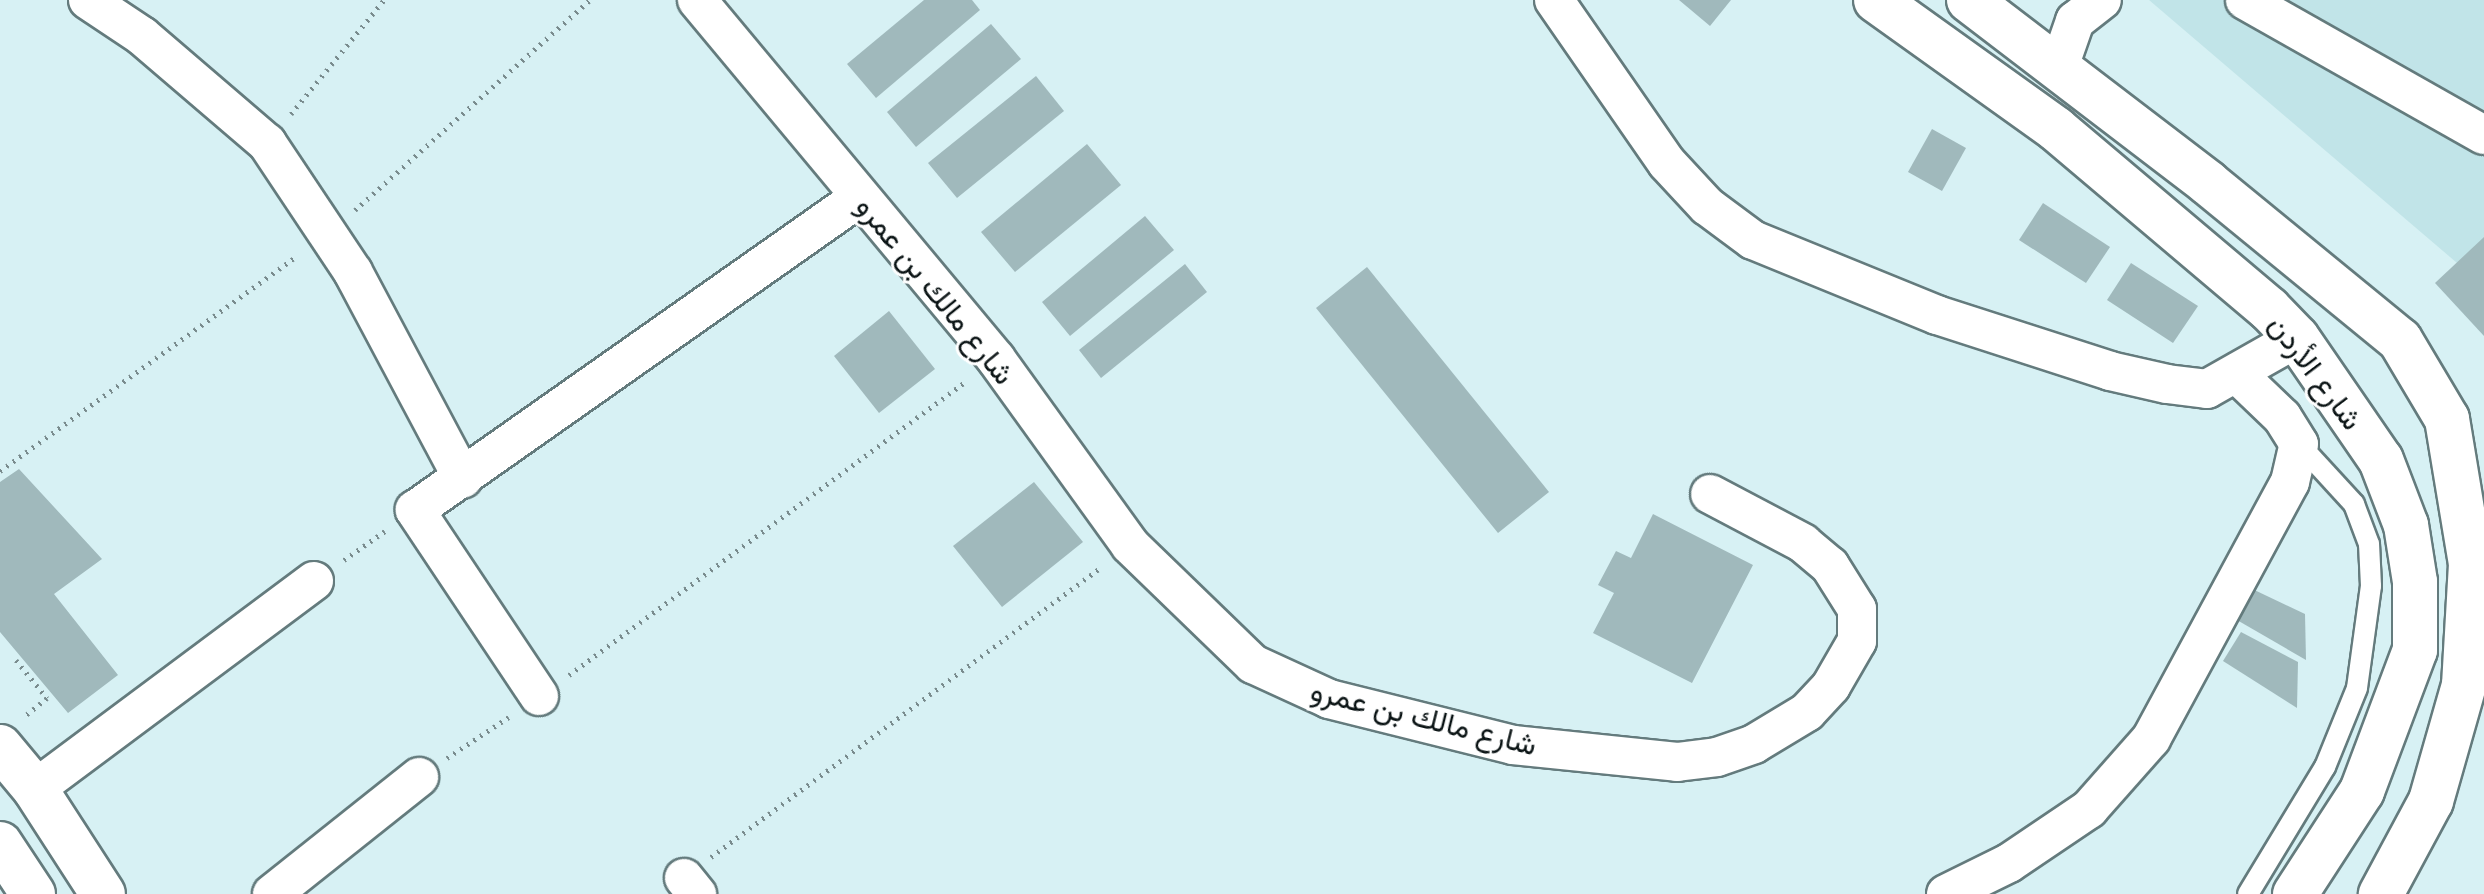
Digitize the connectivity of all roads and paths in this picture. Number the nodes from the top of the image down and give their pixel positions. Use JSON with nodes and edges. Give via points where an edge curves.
{"nodes":[{"id":1,"x":88,"y":0,"type":"edge"},
{"id":2,"x":384,"y":0,"type":"edge"},
{"id":3,"x":590,"y":0,"type":"edge"},
{"id":4,"x":697,"y":0,"type":"edge"},
{"id":5,"x":1554,"y":0,"type":"edge"},
{"id":6,"x":1876,"y":0,"type":"edge"},
{"id":7,"x":1969,"y":0,"type":"edge"},
{"id":8,"x":2102,"y":0,"type":"edge"},
{"id":9,"x":2245,"y":0,"type":"edge"},
{"id":10,"x":2059,"y":67,"type":"junction"},
{"id":11,"x":2484,"y":135,"type":"edge"},
{"id":12,"x":267,"y":143,"type":"junction"},
{"id":13,"x":860,"y":197,"type":"junction"},
{"id":14,"x":330,"y":232,"type":"junction"},
{"id":15,"x":2297,"y":338,"type":"junction"},
{"id":16,"x":996,"y":359,"type":"junction"},
{"id":17,"x":2238,"y":375,"type":"junction"},
{"id":18,"x":2299,"y":444,"type":"junction"},
{"id":19,"x":0,"y":471,"type":"edge"},
{"id":20,"x":463,"y":479,"type":"junction"},
{"id":21,"x":1710,"y":494,"type":"dead end"},
{"id":22,"x":415,"y":510,"type":"junction"},
{"id":23,"x":1130,"y":545,"type":"junction"},
{"id":24,"x":314,"y":581,"type":"joint"},
{"id":25,"x":16,"y":660,"type":"dead end"},
{"id":26,"x":539,"y":696,"type":"junction"},
{"id":27,"x":47,"y":698,"type":"dead end"},
{"id":28,"x":0,"y":747,"type":"edge"},
{"id":29,"x":419,"y":777,"type":"joint"},
{"id":30,"x":35,"y":789,"type":"junction"},
{"id":31,"x":0,"y":844,"type":"edge"},
{"id":32,"x":693,"y":880,"type":"edge"},
{"id":33,"x":33,"y":894,"type":"edge"},
{"id":34,"x":103,"y":894,"type":"edge"},
{"id":35,"x":272,"y":894,"type":"edge"},
{"id":36,"x":1946,"y":894,"type":"edge"},
{"id":37,"x":2248,"y":894,"type":"edge"},
{"id":38,"x":2295,"y":894,"type":"edge"},
{"id":39,"x":2381,"y":894,"type":"edge"}],
"edges":[{"from":1,"to":12,"type":"street","via":[[142,36]]},
{"from":2,"to":12,"type":"path"},
{"from":3,"to":14,"type":"path"},
{"from":4,"to":13,"type":"street","name":"شارع مالك بن عمرو"},
{"from":5,"to":17,"type":"street","via":[[1667,163],[1707,206],[1753,240],[1937,315],[2110,371],[2207,389]]},
{"from":6,"to":15,"type":"highway","name":"شارع الأردن","via":[[2056,129],[2166,218]]},
{"from":7,"to":10,"type":"highway"},
{"from":8,"to":10,"type":"street","via":[[2075,21]]},
{"from":9,"to":11,"type":"street"},
{"from":10,"to":39,"type":"highway","via":[[2400,340],[2431,384],[2447,419],[2471,564],[2464,685],[2431,801]]},
{"from":12,"to":14,"type":"street"},
{"from":13,"to":16,"type":"street","name":"شارع مالك بن عمرو"},
{"from":13,"to":20,"type":"street"},
{"from":14,"to":19,"type":"path"},
{"from":14,"to":20,"type":"street"},
{"from":15,"to":17,"type":"street"},
{"from":15,"to":38,"type":"highway","name":"شارع الأردن","via":[[2381,460],[2401,512],[2415,582],[2415,650],[2362,791]]},
{"from":16,"to":23,"type":"street","name":"شارع مالك بن عمرو"},
{"from":16,"to":26,"type":"path"},
{"from":17,"to":18,"type":"street","via":[[2282,417]]},
{"from":18,"to":36,"type":"street","via":[[2290,482],[2151,739],[2089,809],[2009,863]]},
{"from":18,"to":37,"type":"lane","via":[[2354,504],[2369,544],[2371,586],[2357,688],[2325,767]]},
{"from":20,"to":22,"type":"street"},
{"from":21,"to":23,"type":"street","name":"شارع مالك بن عمرو","via":[[1803,543],[1830,566],[1857,609],[1857,641],[1831,686],[1782,731],[1717,757],[1677,762],[1513,745],[1329,699],[1253,664]]},
{"from":22,"to":24,"type":"path"},
{"from":22,"to":26,"type":"street"},
{"from":23,"to":32,"type":"path"},
{"from":24,"to":30,"type":"street"},
{"from":25,"to":27,"type":"path"},
{"from":26,"to":29,"type":"path"},
{"from":28,"to":30,"type":"highway"},
{"from":29,"to":35,"type":"street"},
{"from":30,"to":34,"type":"highway"},
{"from":31,"to":33,"type":"highway"}]}
